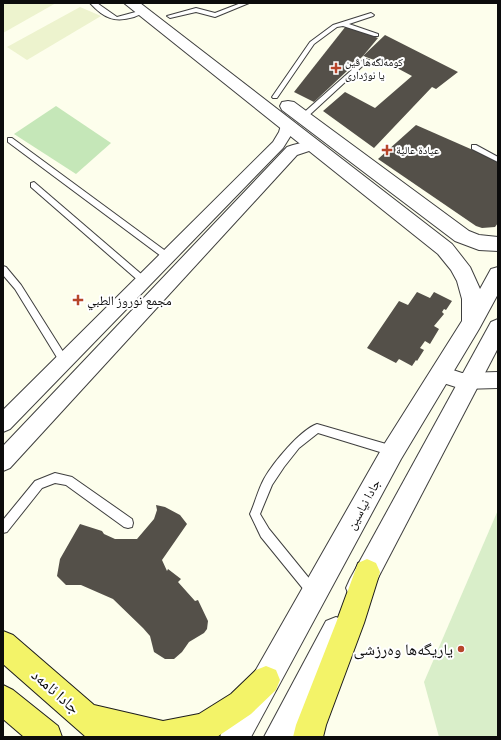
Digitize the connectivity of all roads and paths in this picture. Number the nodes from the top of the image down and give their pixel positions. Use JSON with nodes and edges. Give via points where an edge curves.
{"nodes":[{"id":1,"x":93,"y":3,"type":"edge"},
{"id":2,"x":246,"y":3,"type":"edge"},
{"id":3,"x":143,"y":6,"type":"edge"},
{"id":4,"x":370,"y":15,"type":"dead end"},
{"id":5,"x":170,"y":16,"type":"junction"},
{"id":6,"x":344,"y":24,"type":"junction"},
{"id":7,"x":376,"y":35,"type":"dead end"},
{"id":8,"x":366,"y":60,"type":"dead end"},
{"id":9,"x":254,"y":90,"type":"junction"},
{"id":10,"x":275,"y":97,"type":"junction"},
{"id":11,"x":295,"y":121,"type":"junction"},
{"id":12,"x":10,"y":140,"type":"dead end"},
{"id":13,"x":313,"y":145,"type":"junction"},
{"id":14,"x":474,"y":147,"type":"dead end"},
{"id":15,"x":285,"y":148,"type":"junction"},
{"id":16,"x":498,"y":160,"type":"edge"},
{"id":17,"x":34,"y":185,"type":"dead end"},
{"id":18,"x":471,"y":240,"type":"junction"},
{"id":19,"x":498,"y":244,"type":"edge"},
{"id":20,"x":168,"y":256,"type":"junction"},
{"id":21,"x":453,"y":256,"type":"junction"},
{"id":22,"x":3,"y":269,"type":"edge"},
{"id":23,"x":498,"y":275,"type":"edge"},
{"id":24,"x":144,"y":281,"type":"junction"},
{"id":25,"x":472,"y":323,"type":"junction"},
{"id":26,"x":498,"y":328,"type":"edge"},
{"id":27,"x":64,"y":361,"type":"junction"},
{"id":28,"x":441,"y":374,"type":"junction"},
{"id":29,"x":498,"y":380,"type":"edge"},
{"id":30,"x":469,"y":382,"type":"junction"},
{"id":31,"x":3,"y":423,"type":"edge"},
{"id":32,"x":393,"y":451,"type":"junction"},
{"id":33,"x":3,"y":461,"type":"edge"},
{"id":34,"x":128,"y":523,"type":"dead end"},
{"id":35,"x":3,"y":528,"type":"edge"},
{"id":36,"x":367,"y":572,"type":"junction"},
{"id":37,"x":314,"y":593,"type":"junction"},
{"id":38,"x":3,"y":646,"type":"edge"},
{"id":39,"x":266,"y":680,"type":"junction"},
{"id":40,"x":3,"y":700,"type":"edge"},
{"id":41,"x":86,"y":718,"type":"junction"},
{"id":42,"x":46,"y":737,"type":"edge"},
{"id":43,"x":108,"y":737,"type":"edge"},
{"id":44,"x":235,"y":737,"type":"edge"},
{"id":45,"x":279,"y":737,"type":"edge"},
{"id":46,"x":308,"y":737,"type":"edge"}],
"edges":[{"from":1,"to":3,"type":"lane","via":[[112,19],[118,20]]},
{"from":2,"to":5,"type":"lane","via":[[215,16],[196,10]]},
{"from":3,"to":5,"type":"street"},
{"from":3,"to":9,"type":"street"},
{"from":4,"to":6,"type":"lane"},
{"from":5,"to":9,"type":"street"},
{"from":6,"to":7,"type":"lane"},
{"from":6,"to":10,"type":"lane","via":[[335,26],[312,43]]},
{"from":8,"to":11,"type":"lane"},
{"from":9,"to":10,"type":"street"},
{"from":9,"to":11,"type":"street"},
{"from":10,"to":11,"type":"street"},
{"from":11,"to":13,"type":"street"},
{"from":11,"to":15,"type":"street","via":[[286,132]]},
{"from":11,"to":18,"type":"street"},
{"from":12,"to":20,"type":"lane"},
{"from":13,"to":15,"type":"street"},
{"from":13,"to":21,"type":"street"},
{"from":14,"to":16,"type":"lane"},
{"from":15,"to":20,"type":"street"},
{"from":15,"to":33,"type":"street"},
{"from":17,"to":24,"type":"lane"},
{"from":18,"to":19,"type":"street","via":[[490,245]]},
{"from":18,"to":21,"type":"street","via":[[473,252],[469,256]]},
{"from":20,"to":24,"type":"street"},
{"from":21,"to":25,"type":"street","via":[[471,288],[474,306]]},
{"from":22,"to":27,"type":"lane","via":[[18,287]]},
{"from":23,"to":25,"type":"street","name":"جادا نیاسین"},
{"from":24,"to":27,"type":"street"},
{"from":25,"to":28,"type":"street","name":"جادا نیاسین"},
{"from":26,"to":30,"type":"street"},
{"from":27,"to":31,"type":"street"},
{"from":28,"to":30,"type":"street"},
{"from":28,"to":32,"type":"street","name":"جادا نیاسین"},
{"from":29,"to":30,"type":"street"},
{"from":30,"to":36,"type":"street"},
{"from":32,"to":37,"type":"street","name":"جادا نیاسین"},
{"from":32,"to":37,"type":"lane","via":[[317,428],[296,446],[268,482],[255,514],[265,534]]},
{"from":34,"to":35,"type":"lane","via":[[68,480],[55,478],[39,484]]},
{"from":36,"to":45,"type":"street"},
{"from":36,"to":46,"type":"main road"},
{"from":37,"to":39,"type":"street","name":"جادا نیاسین"},
{"from":38,"to":41,"type":"main road","name":"جادا ئامەد"},
{"from":39,"to":41,"type":"main road","via":[[241,704],[204,728],[163,736]]},
{"from":39,"to":44,"type":"street","name":"جادا نیاسین"},
{"from":40,"to":42,"type":"main road"},
{"from":41,"to":43,"type":"main road","name":"جادا ئامەد"}]}
